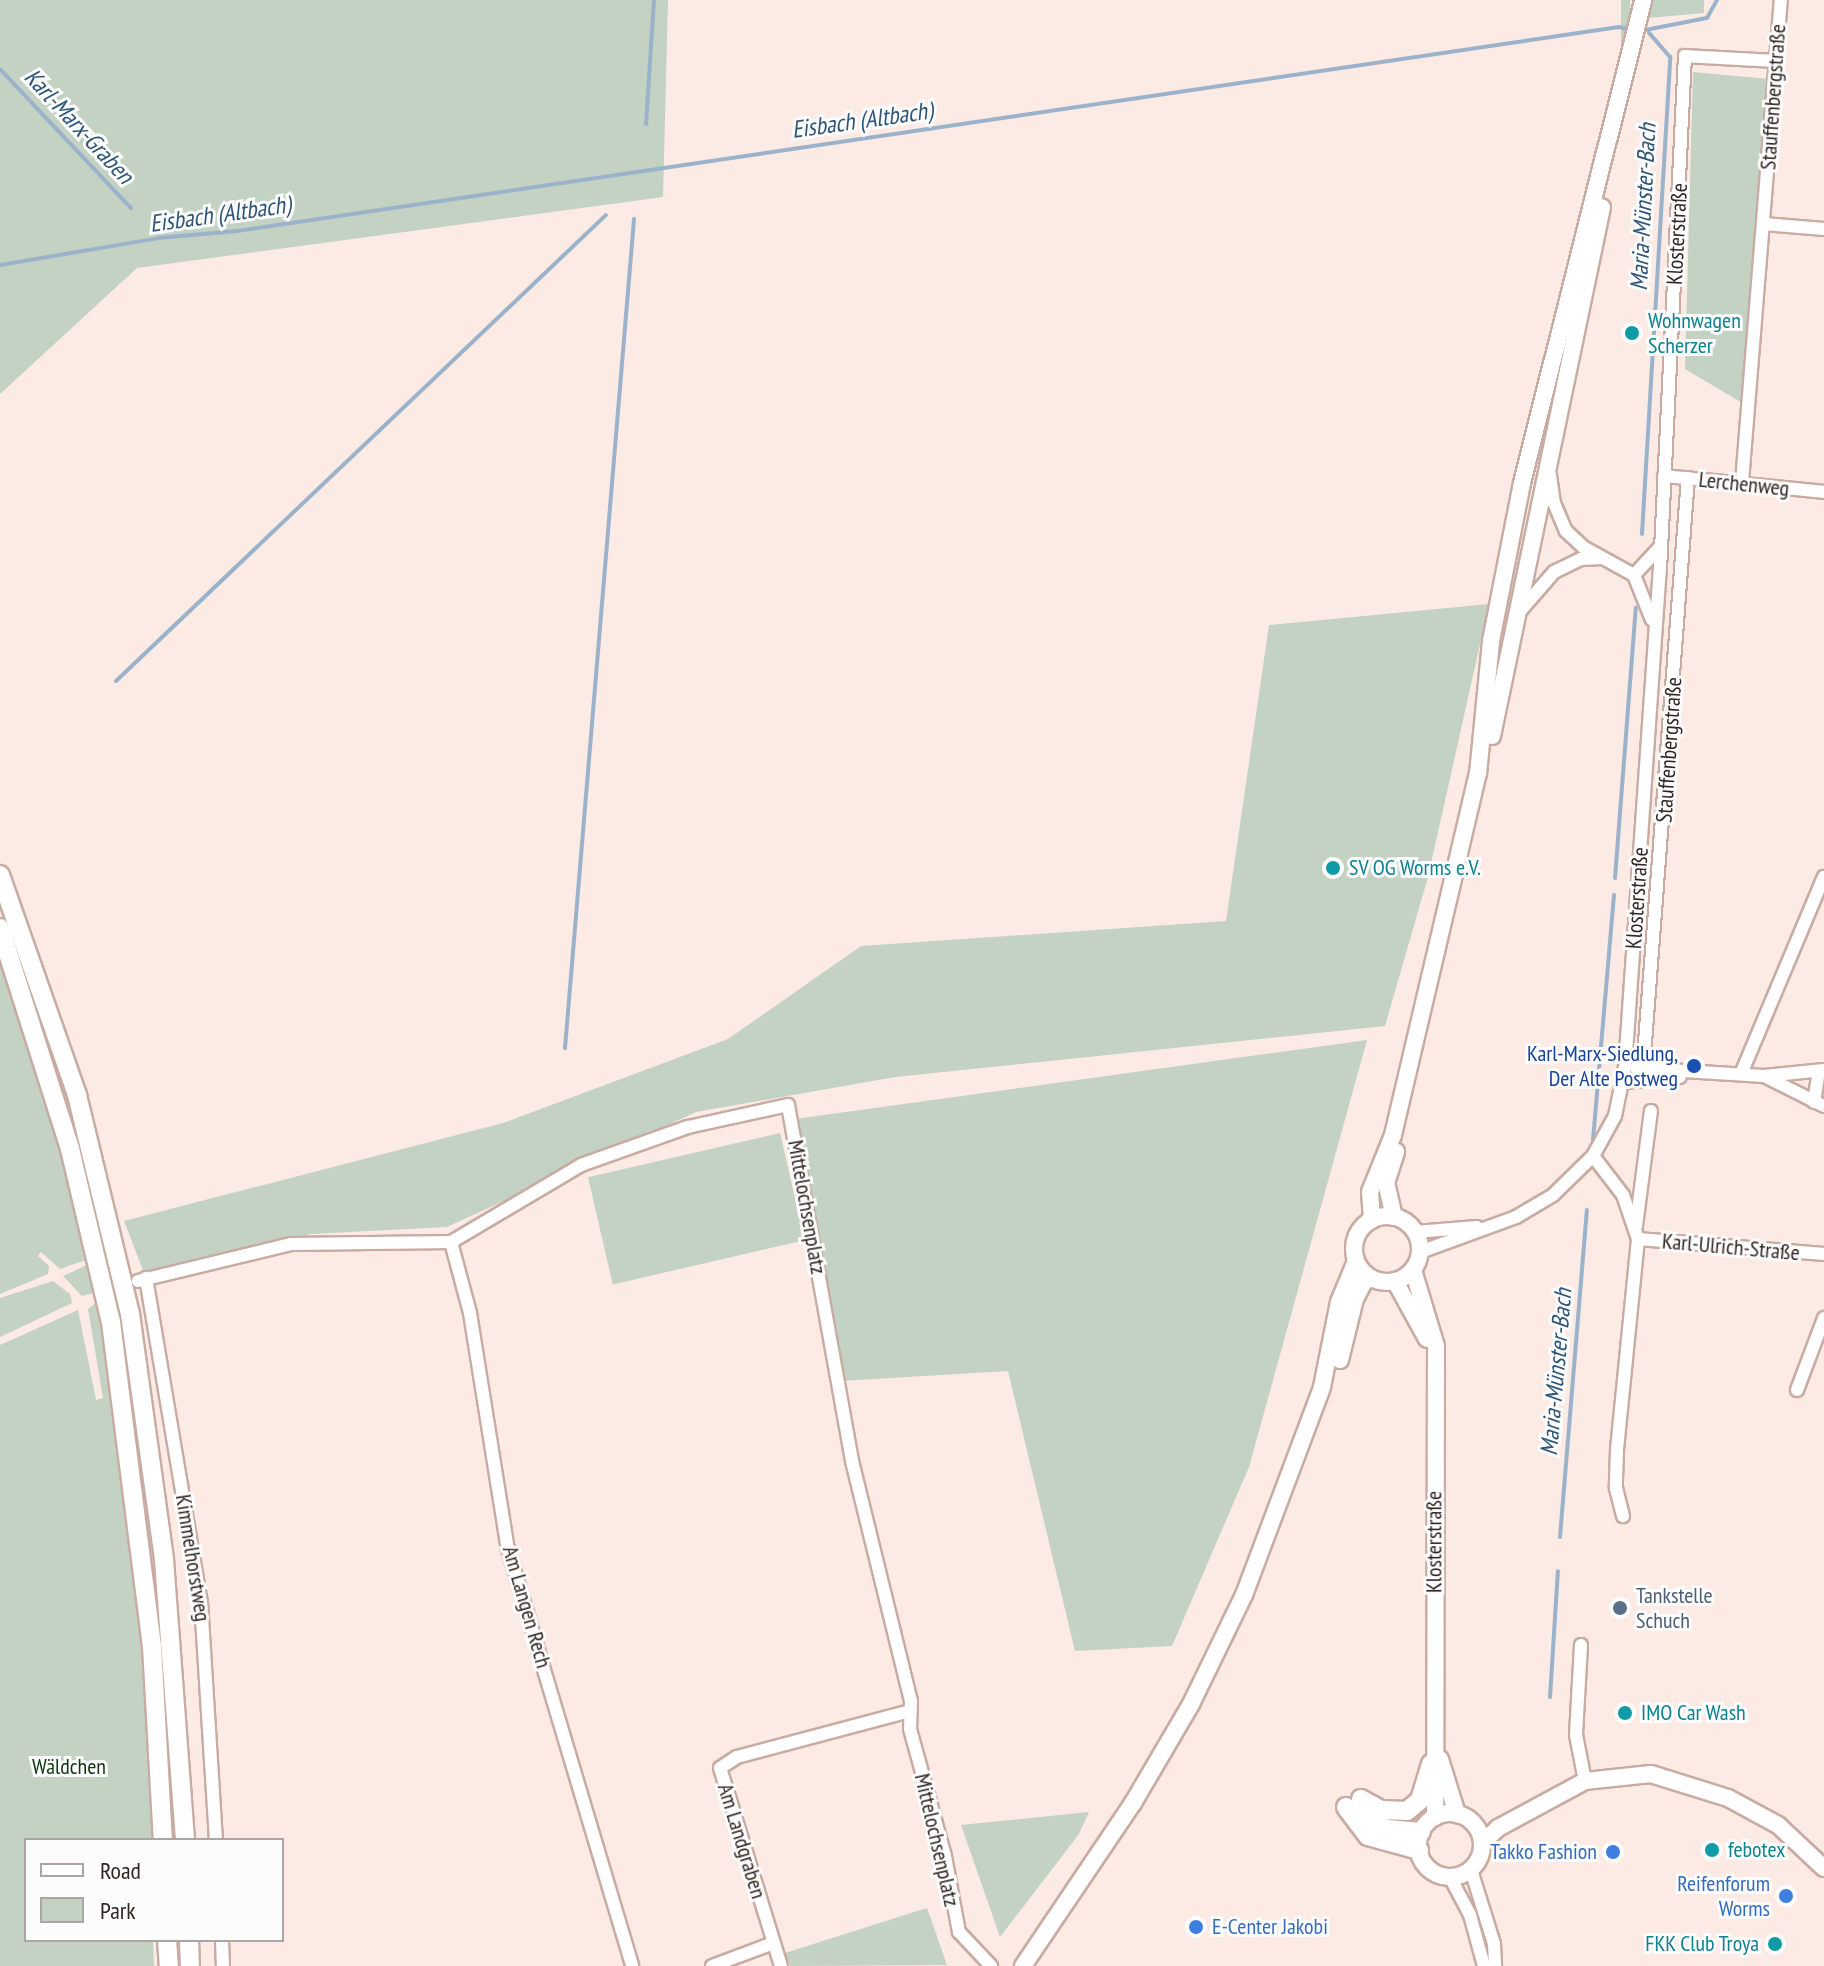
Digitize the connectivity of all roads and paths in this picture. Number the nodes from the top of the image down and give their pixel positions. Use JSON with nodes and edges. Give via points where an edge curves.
{"nodes":[{"id":1,"x":1643,"y":0,"type":"edge"},
{"id":2,"x":1781,"y":0,"type":"edge"},
{"id":3,"x":1775,"y":61,"type":"junction"},
{"id":4,"x":1628,"y":71,"type":"junction"},
{"id":5,"x":1764,"y":224,"type":"junction"},
{"id":6,"x":1824,"y":229,"type":"edge"},
{"id":7,"x":1550,"y":460,"type":"junction"},
{"id":8,"x":1664,"y":476,"type":"junction"},
{"id":9,"x":1688,"y":478,"type":"junction"},
{"id":10,"x":1742,"y":482,"type":"junction"},
{"id":11,"x":1824,"y":492,"type":"edge"},
{"id":12,"x":1659,"y":548,"type":"junction"},
{"id":13,"x":1605,"y":558,"type":"junction"},
{"id":14,"x":1634,"y":575,"type":"junction"},
{"id":15,"x":1515,"y":619,"type":"junction"},
{"id":16,"x":1654,"y":632,"type":"junction"},
{"id":17,"x":0,"y":875,"type":"edge"},
{"id":18,"x":1824,"y":877,"type":"edge"},
{"id":19,"x":1454,"y":890,"type":"junction"},
{"id":20,"x":0,"y":928,"type":"edge"},
{"id":21,"x":1625,"y":1067,"type":"junction"},
{"id":22,"x":1643,"y":1069,"type":"junction"},
{"id":23,"x":1822,"y":1071,"type":"edge"},
{"id":24,"x":1695,"y":1074,"type":"junction"},
{"id":25,"x":1741,"y":1074,"type":"junction"},
{"id":26,"x":1764,"y":1076,"type":"junction"},
{"id":27,"x":1624,"y":1082,"type":"junction"},
{"id":28,"x":1819,"y":1104,"type":"edge"},
{"id":29,"x":1651,"y":1111,"type":"dead end"},
{"id":30,"x":1593,"y":1156,"type":"junction"},
{"id":31,"x":1394,"y":1217,"type":"junction"},
{"id":32,"x":1372,"y":1220,"type":"junction"},
{"id":33,"x":1496,"y":1225,"type":"junction"},
{"id":34,"x":1415,"y":1232,"type":"junction"},
{"id":35,"x":1637,"y":1233,"type":"junction"},
{"id":36,"x":451,"y":1242,"type":"junction"},
{"id":37,"x":1420,"y":1252,"type":"junction"},
{"id":38,"x":1824,"y":1254,"type":"edge"},
{"id":39,"x":1356,"y":1261,"type":"junction"},
{"id":40,"x":1413,"y":1270,"type":"junction"},
{"id":41,"x":1367,"y":1276,"type":"junction"},
{"id":42,"x":142,"y":1279,"type":"joint"},
{"id":43,"x":1395,"y":1281,"type":"junction"},
{"id":44,"x":1824,"y":1318,"type":"edge"},
{"id":45,"x":1435,"y":1370,"type":"junction"},
{"id":46,"x":1797,"y":1390,"type":"dead end"},
{"id":47,"x":1623,"y":1516,"type":"dead end"},
{"id":48,"x":1581,"y":1645,"type":"dead end"},
{"id":49,"x":910,"y":1711,"type":"junction"},
{"id":50,"x":1435,"y":1714,"type":"junction"},
{"id":51,"x":1431,"y":1764,"type":"junction"},
{"id":52,"x":1585,"y":1781,"type":"junction"},
{"id":53,"x":1534,"y":1807,"type":"junction"},
{"id":54,"x":1435,"y":1817,"type":"junction"},
{"id":55,"x":1464,"y":1818,"type":"junction"},
{"id":56,"x":163,"y":1838,"type":"edge"},
{"id":57,"x":185,"y":1838,"type":"edge"},
{"id":58,"x":216,"y":1838,"type":"edge"},
{"id":59,"x":1420,"y":1841,"type":"junction"},
{"id":60,"x":1482,"y":1843,"type":"junction"},
{"id":61,"x":1824,"y":1868,"type":"edge"},
{"id":62,"x":1471,"y":1870,"type":"junction"},
{"id":63,"x":1450,"y":1877,"type":"junction"},
{"id":64,"x":167,"y":1942,"type":"edge"},
{"id":65,"x":189,"y":1942,"type":"edge"},
{"id":66,"x":222,"y":1942,"type":"edge"},
{"id":67,"x":774,"y":1943,"type":"junction"},
{"id":68,"x":169,"y":1966,"type":"edge"},
{"id":69,"x":190,"y":1966,"type":"edge"},
{"id":70,"x":223,"y":1966,"type":"edge"},
{"id":71,"x":632,"y":1966,"type":"edge"},
{"id":72,"x":712,"y":1966,"type":"edge"},
{"id":73,"x":781,"y":1966,"type":"edge"},
{"id":74,"x":991,"y":1966,"type":"edge"},
{"id":75,"x":1023,"y":1966,"type":"edge"},
{"id":76,"x":1037,"y":1966,"type":"edge"},
{"id":77,"x":1484,"y":1966,"type":"edge"},
{"id":78,"x":1495,"y":1966,"type":"edge"}],
"edges":[{"from":1,"to":4,"type":"main road"},
{"from":2,"to":3,"type":"street","name":"Stauffenbergstraße"},
{"from":3,"to":5,"type":"street","name":"Stauffenbergstraße"},
{"from":3,"to":8,"type":"street","name":"Klosterstraße","via":[[1685,56]]},
{"from":4,"to":7,"type":"main road"},
{"from":4,"to":19,"type":"main road","via":[[1522,483],[1491,641],[1478,774]]},
{"from":5,"to":6,"type":"street"},
{"from":5,"to":10,"type":"street","name":"Stauffenbergstraße"},
{"from":7,"to":13,"type":"street","via":[[1551,491],[1563,526],[1579,545]]},
{"from":7,"to":15,"type":"main road"},
{"from":8,"to":9,"type":"street","name":"Lerchenweg"},
{"from":8,"to":12,"type":"street","name":"Klosterstraße"},
{"from":9,"to":10,"type":"street","name":"Lerchenweg"},
{"from":9,"to":22,"type":"street","name":"Stauffenbergstraße","via":[[1649,1046]]},
{"from":10,"to":11,"type":"street","name":"Lerchenweg"},
{"from":12,"to":14,"type":"street"},
{"from":12,"to":16,"type":"street","name":"Klosterstraße"},
{"from":13,"to":14,"type":"street"},
{"from":13,"to":15,"type":"street","via":[[1581,559],[1554,572]]},
{"from":14,"to":16,"type":"street","name":"Klosterstraße","via":[[1648,600]]},
{"from":15,"to":19,"type":"main road"},
{"from":16,"to":21,"type":"street","name":"Klosterstraße"},
{"from":17,"to":57,"type":"highway","via":[[77,1095],[130,1314],[164,1560]]},
{"from":18,"to":25,"type":"street"},
{"from":19,"to":31,"type":"main road","via":[[1386,1183]]},
{"from":19,"to":32,"type":"main road","via":[[1393,1135],[1370,1192]]},
{"from":20,"to":56,"type":"highway","via":[[70,1149],[111,1322],[152,1646]]},
{"from":21,"to":22,"type":"street"},
{"from":21,"to":27,"type":"street","name":"Klosterstraße"},
{"from":22,"to":24,"type":"street"},
{"from":23,"to":26,"type":"street"},
{"from":23,"to":28,"type":"street"},
{"from":24,"to":25,"type":"street"},
{"from":24,"to":27,"type":"street"},
{"from":25,"to":26,"type":"street"},
{"from":26,"to":28,"type":"street"},
{"from":27,"to":30,"type":"street","name":"Klosterstraße","via":[[1615,1116]]},
{"from":29,"to":35,"type":"street"},
{"from":30,"to":33,"type":"street","name":"Klosterstraße","via":[[1553,1195]]},
{"from":30,"to":35,"type":"street","via":[[1620,1190]]},
{"from":31,"to":32,"type":"main road"},
{"from":31,"to":34,"type":"main road"},
{"from":32,"to":39,"type":"main road","via":[[1357,1236]]},
{"from":33,"to":34,"type":"street","name":"Klosterstraße"},
{"from":33,"to":37,"type":"street","name":"Klosterstraße"},
{"from":34,"to":37,"type":"main road"},
{"from":35,"to":38,"type":"street","name":"Karl-Ulrich-Straße"},
{"from":35,"to":47,"type":"street","via":[[1617,1451],[1616,1488]]},
{"from":36,"to":42,"type":"street","name":"Mittelochsenplatz","via":[[291,1244]]},
{"from":36,"to":49,"type":"street","name":"Mittelochsenplatz","via":[[581,1165],[688,1127],[788,1105],[852,1461]]},
{"from":36,"to":71,"type":"street","name":"Am Langen Rech","via":[[470,1313],[508,1549]]},
{"from":37,"to":40,"type":"main road"},
{"from":39,"to":41,"type":"main road"},
{"from":39,"to":75,"type":"main road","via":[[1339,1302],[1322,1387],[1244,1595],[1191,1704],[1133,1803]]},
{"from":40,"to":43,"type":"main road"},
{"from":40,"to":45,"type":"main road","name":"Klosterstraße","via":[[1433,1328]]},
{"from":41,"to":43,"type":"main road"},
{"from":41,"to":76,"type":"main road","via":[[1355,1299],[1312,1449],[1255,1597],[1169,1762]]},
{"from":42,"to":58,"type":"street","name":"Kimmelhorstweg","via":[[201,1602]]},
{"from":43,"to":45,"type":"main road","name":"Klosterstraße","via":[[1421,1323]]},
{"from":44,"to":46,"type":"street"},
{"from":45,"to":50,"type":"main road","name":"Klosterstraße"},
{"from":48,"to":52,"type":"street","via":[[1576,1735]]},
{"from":49,"to":67,"type":"street","name":"Am Landgraben","via":[[737,1757],[720,1768]]},
{"from":49,"to":74,"type":"street","name":"Mittelochsenplatz","via":[[956,1922]]},
{"from":50,"to":51,"type":"main road","name":"Klosterstraße"},
{"from":50,"to":55,"type":"main road","name":"Klosterstraße","via":[[1444,1781]]},
{"from":51,"to":54,"type":"main road","name":"Klosterstraße"},
{"from":51,"to":59,"type":"highway","via":[[1420,1800],[1407,1811],[1353,1803],[1376,1824]]},
{"from":52,"to":53,"type":"main road"},
{"from":52,"to":61,"type":"main road","via":[[1651,1774],[1707,1789],[1778,1825]]},
{"from":53,"to":55,"type":"main road"},
{"from":53,"to":60,"type":"main road"},
{"from":54,"to":55,"type":"main road"},
{"from":54,"to":59,"type":"main road"},
{"from":55,"to":60,"type":"main road","name":"Klosterstraße"},
{"from":59,"to":63,"type":"main road","via":[[1429,1869]]},
{"from":60,"to":62,"type":"main road"},
{"from":62,"to":63,"type":"main road"},
{"from":62,"to":78,"type":"street","via":[[1494,1944]]},
{"from":63,"to":77,"type":"street","via":[[1466,1905]]},
{"from":64,"to":68,"type":"highway"},
{"from":65,"to":69,"type":"highway"},
{"from":66,"to":70,"type":"street"},
{"from":67,"to":72,"type":"street"},
{"from":67,"to":73,"type":"street","name":"Am Landgraben"}]}
